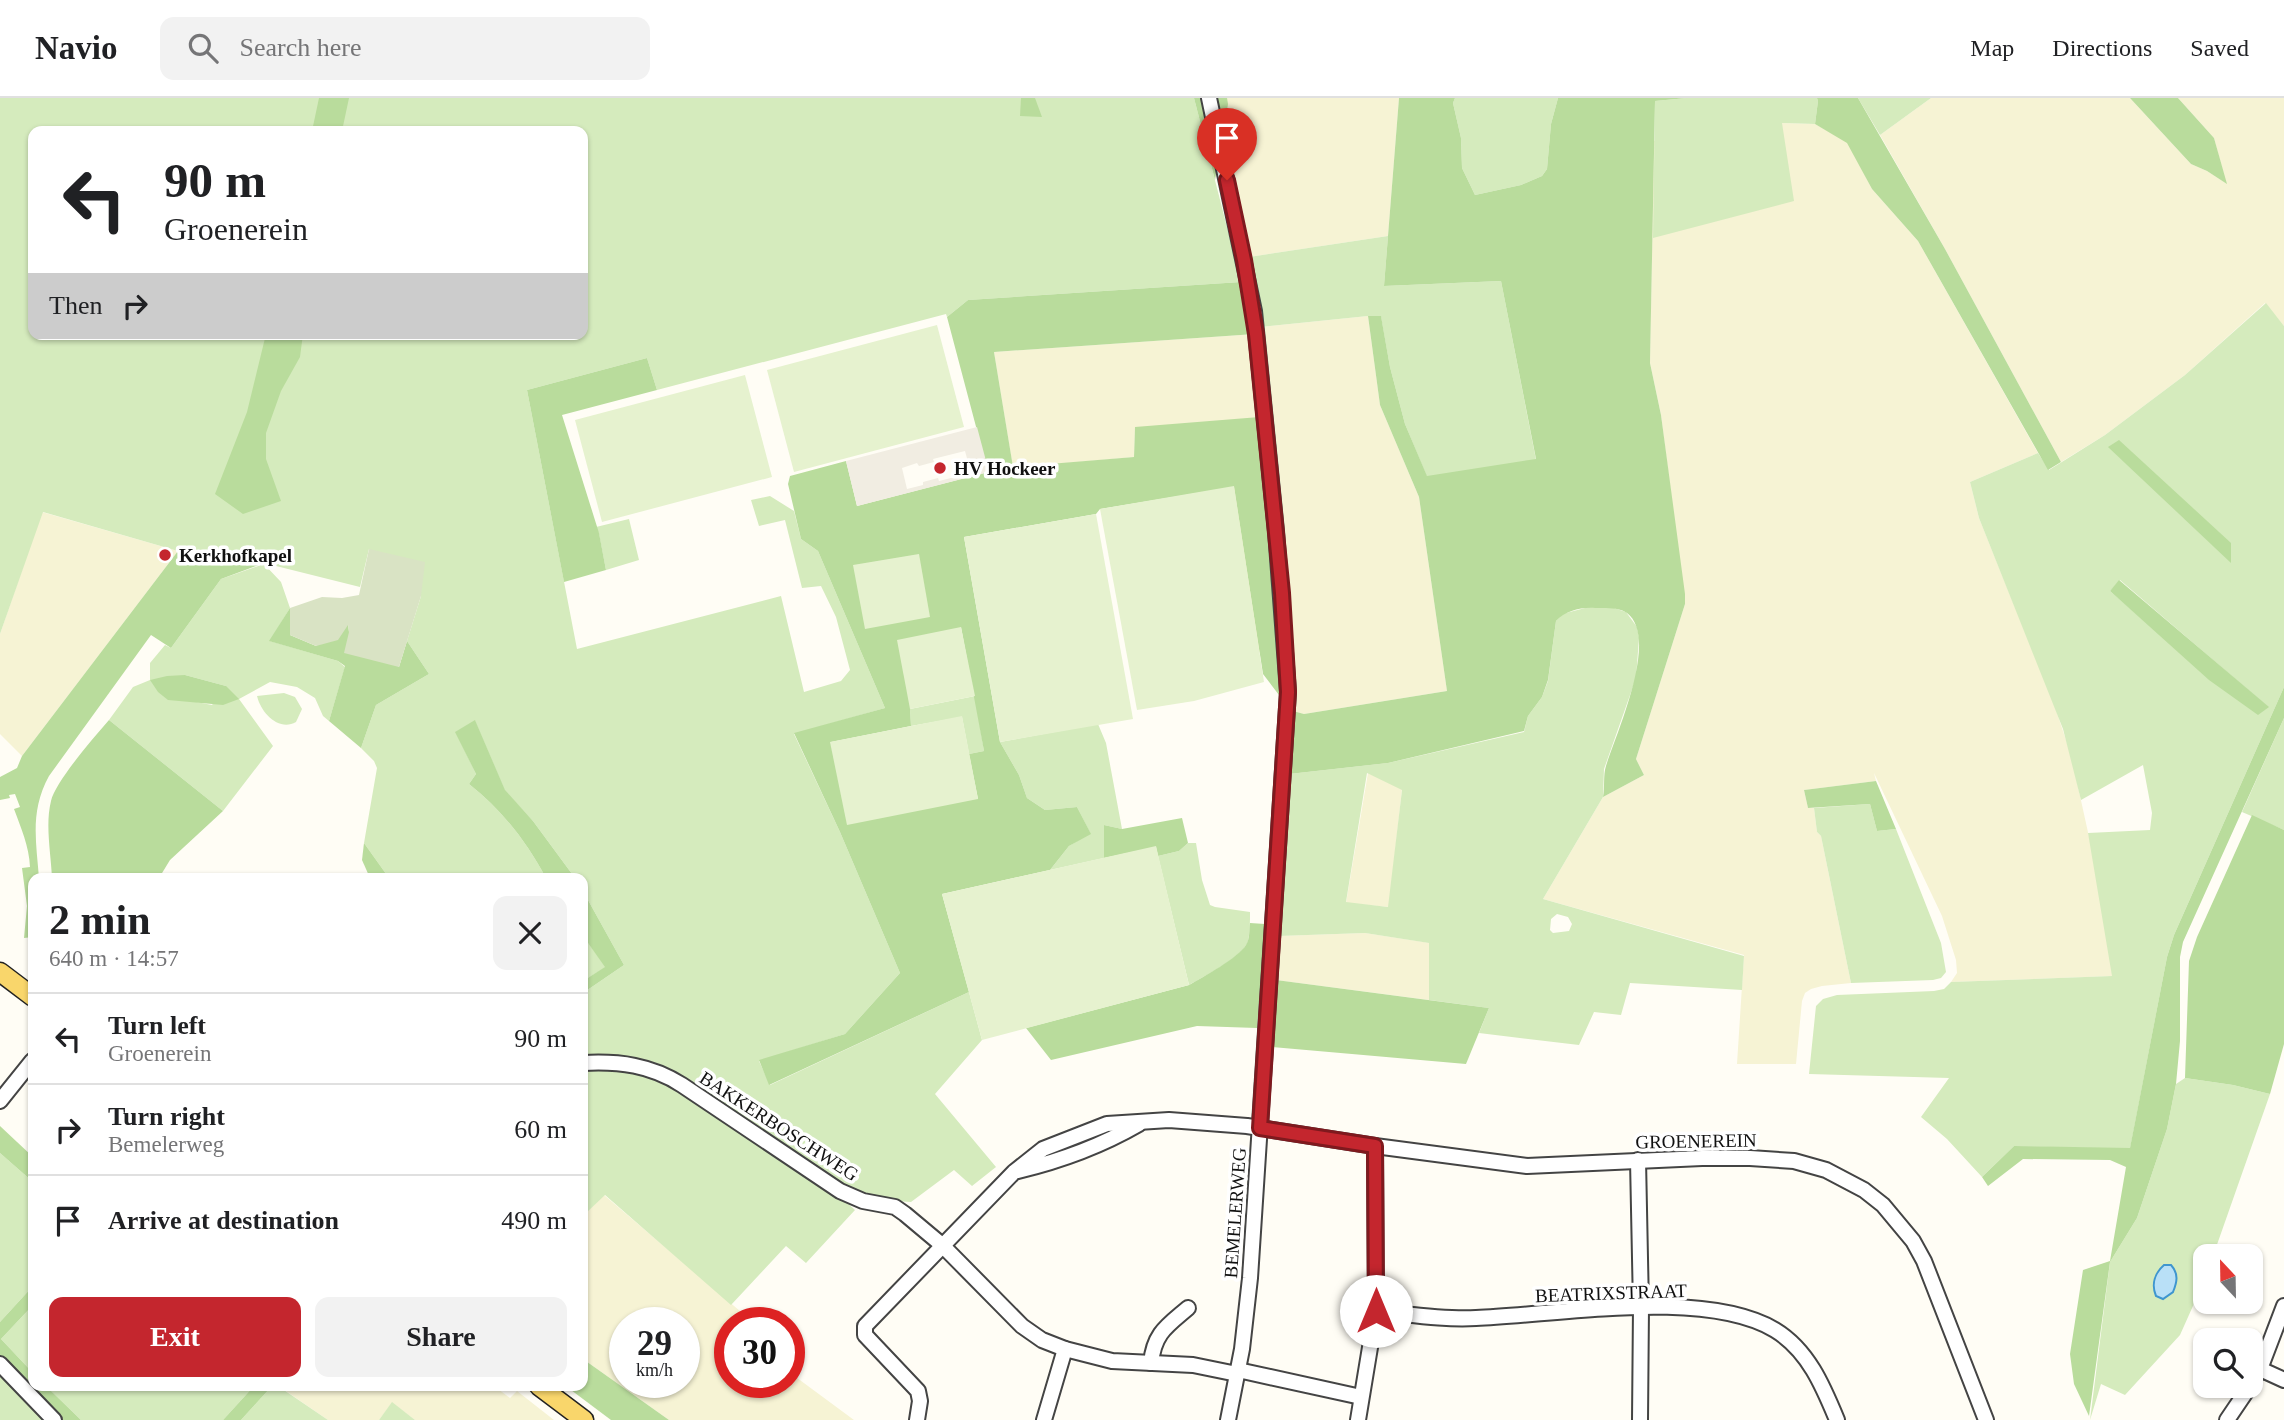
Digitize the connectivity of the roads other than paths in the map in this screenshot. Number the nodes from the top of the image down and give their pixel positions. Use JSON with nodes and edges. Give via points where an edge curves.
{"nodes":[{"id":1,"x":1209,"y":98,"type":"edge"},
{"id":2,"x":0,"y":972,"type":"edge"},
{"id":3,"x":28,"y":993,"type":"edge"},
{"id":4,"x":588,"y":1063,"type":"edge"},
{"id":5,"x":28,"y":1066,"type":"edge"},
{"id":6,"x":0,"y":1101,"type":"edge"},
{"id":7,"x":1260,"y":1128,"type":"junction"},
{"id":8,"x":1375,"y":1146,"type":"junction"},
{"id":9,"x":1639,"y":1160,"type":"junction"},
{"id":10,"x":942,"y":1245,"type":"junction"},
{"id":11,"x":2284,"y":1306,"type":"edge"},
{"id":12,"x":1188,"y":1307,"type":"dead end"},
{"id":13,"x":1641,"y":1307,"type":"junction"},
{"id":14,"x":1376,"y":1311,"type":"junction"},
{"id":15,"x":1065,"y":1349,"type":"junction"},
{"id":16,"x":2263,"y":1361,"type":"edge"},
{"id":17,"x":1151,"y":1363,"type":"junction"},
{"id":18,"x":0,"y":1364,"type":"edge"},
{"id":19,"x":2263,"y":1370,"type":"edge"},
{"id":20,"x":1238,"y":1372,"type":"junction"},
{"id":21,"x":2284,"y":1380,"type":"edge"},
{"id":22,"x":552,"y":1391,"type":"edge"},
{"id":23,"x":1361,"y":1397,"type":"junction"},
{"id":24,"x":2241,"y":1398,"type":"edge"},
{"id":25,"x":54,"y":1420,"type":"edge"},
{"id":26,"x":584,"y":1420,"type":"edge"},
{"id":27,"x":917,"y":1420,"type":"edge"},
{"id":28,"x":1044,"y":1420,"type":"edge"},
{"id":29,"x":1228,"y":1420,"type":"edge"},
{"id":30,"x":1357,"y":1420,"type":"edge"},
{"id":31,"x":1640,"y":1420,"type":"edge"},
{"id":32,"x":1837,"y":1420,"type":"edge"},
{"id":33,"x":1986,"y":1420,"type":"edge"},
{"id":34,"x":2227,"y":1420,"type":"edge"}],
"edges":[{"from":1,"to":7,"type":"street","name":"BEMELERWEG","via":[[1255,323],[1287,666]]},
{"from":2,"to":3,"type":"main road"},
{"from":4,"to":10,"type":"street","name":"BAKKERBOSCHWEG","via":[[635,1065],[674,1079],[840,1191],[895,1207]]},
{"from":5,"to":6,"type":"street"},
{"from":7,"to":8,"type":"street","name":"GROENEREIN"},
{"from":7,"to":10,"type":"street","name":"GROENEREIN","via":[[1168,1120],[1140,1124],[1047,1164],[1014,1172]]},
{"from":7,"to":20,"type":"street","name":"BEMELERWEG","via":[[1248,1302]]},
{"from":8,"to":9,"type":"street","name":"GROENEREIN","via":[[1527,1166]]},
{"from":8,"to":14,"type":"street"},
{"from":9,"to":13,"type":"street"},
{"from":9,"to":33,"type":"street","name":"GROENEREIN","via":[[1794,1161],[1826,1170],[1864,1190],[1883,1205],[1924,1261]]},
{"from":10,"to":15,"type":"street","name":"BAKKERBOSCHWEG","via":[[1031,1335]]},
{"from":10,"to":27,"type":"street","via":[[863,1330],[918,1391]]},
{"from":11,"to":16,"type":"street"},
{"from":12,"to":17,"type":"street","via":[[1159,1333]]},
{"from":13,"to":14,"type":"street","name":"BEATRIXSTRAAT","via":[[1473,1318]]},
{"from":13,"to":31,"type":"street"},
{"from":13,"to":32,"type":"street","name":"BEATRIXSTRAAT","via":[[1742,1315],[1774,1330],[1807,1359]]},
{"from":14,"to":23,"type":"street"},
{"from":15,"to":17,"type":"street","name":"BAKKERBOSCHWEG","via":[[1112,1361]]},
{"from":15,"to":28,"type":"street"},
{"from":17,"to":20,"type":"street","name":"BAKKERBOSCHWEG"},
{"from":18,"to":25,"type":"street"},
{"from":19,"to":21,"type":"street"},
{"from":20,"to":23,"type":"street"},
{"from":20,"to":29,"type":"street","name":"BEMELERWEG"},
{"from":22,"to":26,"type":"main road"},
{"from":23,"to":30,"type":"street"},
{"from":24,"to":34,"type":"street"}]}
